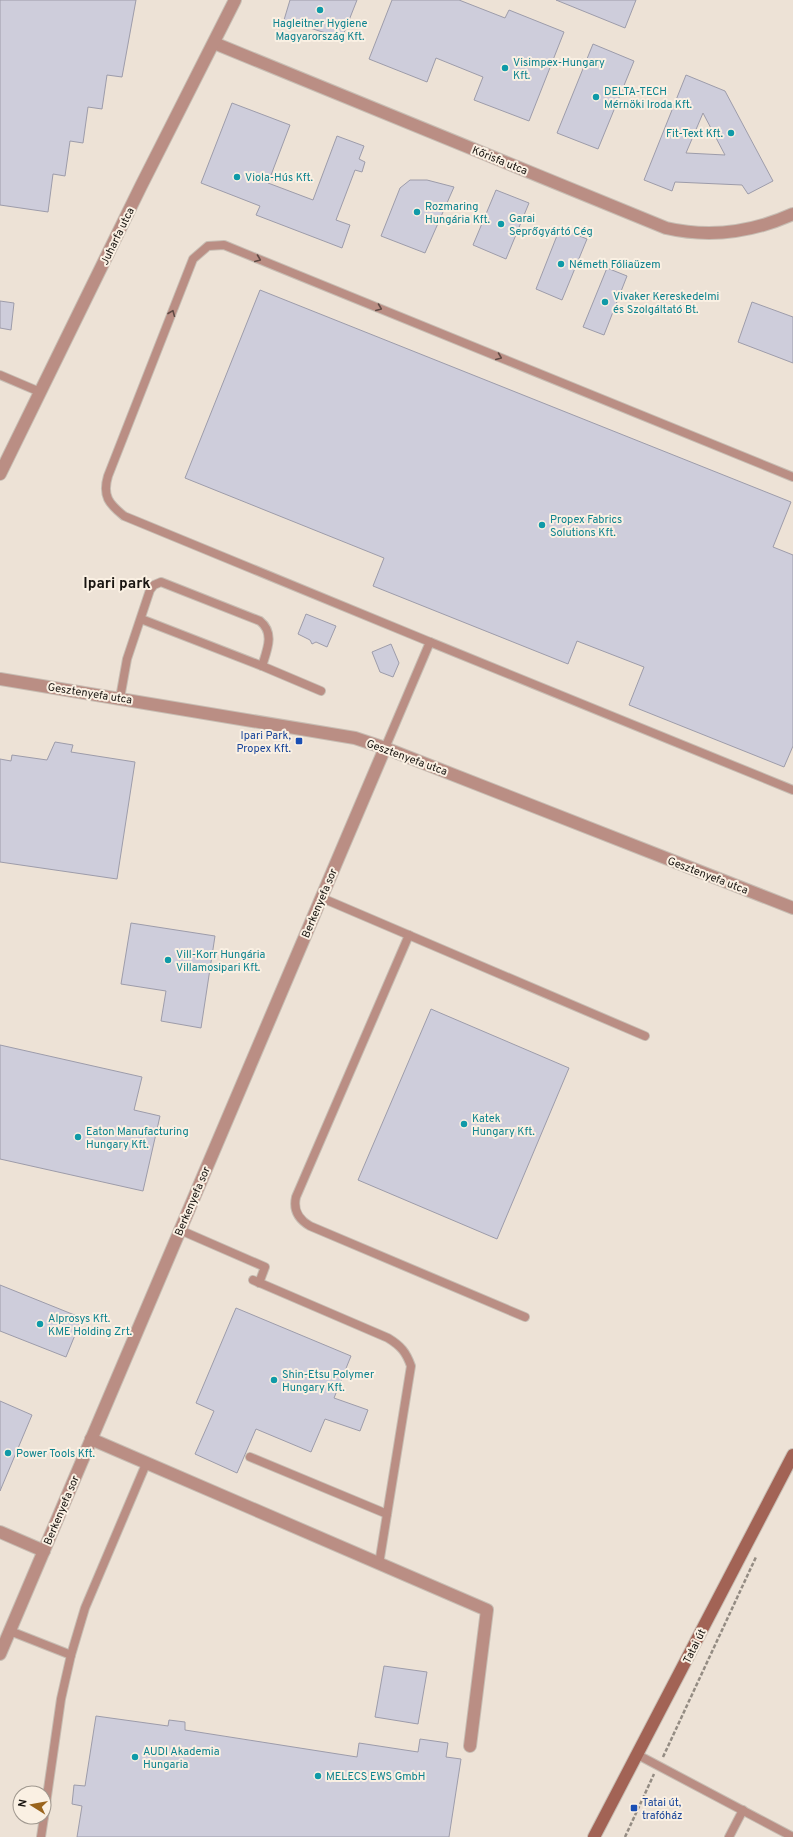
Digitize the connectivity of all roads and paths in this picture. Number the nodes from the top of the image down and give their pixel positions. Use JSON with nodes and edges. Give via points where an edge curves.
{"nodes":[{"id":1,"x":235,"y":0,"type":"edge"},
{"id":2,"x":214,"y":43,"type":"junction"},
{"id":3,"x":793,"y":214,"type":"edge"},
{"id":4,"x":0,"y":375,"type":"edge"},
{"id":5,"x":40,"y":392,"type":"junction"},
{"id":6,"x":0,"y":474,"type":"edge"},
{"id":7,"x":793,"y":477,"type":"edge"},
{"id":8,"x":141,"y":619,"type":"junction"},
{"id":9,"x":430,"y":642,"type":"junction"},
{"id":10,"x":262,"y":666,"type":"junction"},
{"id":11,"x":0,"y":679,"type":"edge"},
{"id":12,"x":321,"y":691,"type":"dead end"},
{"id":13,"x":120,"y":698,"type":"junction"},
{"id":14,"x":385,"y":748,"type":"junction"},
{"id":15,"x":793,"y":790,"type":"edge"},
{"id":16,"x":322,"y":898,"type":"junction"},
{"id":17,"x":793,"y":908,"type":"edge"},
{"id":18,"x":409,"y":935,"type":"junction"},
{"id":19,"x":645,"y":1036,"type":"dead end"},
{"id":20,"x":180,"y":1230,"type":"junction"},
{"id":21,"x":525,"y":1317,"type":"dead end"},
{"id":22,"x":91,"y":1439,"type":"junction"},
{"id":23,"x":793,"y":1455,"type":"edge"},
{"id":24,"x":250,"y":1457,"type":"dead end"},
{"id":25,"x":146,"y":1464,"type":"junction"},
{"id":26,"x":387,"y":1514,"type":"junction"},
{"id":27,"x":0,"y":1532,"type":"edge"},
{"id":28,"x":44,"y":1551,"type":"junction"},
{"id":29,"x":756,"y":1556,"type":"dead end"},
{"id":30,"x":379,"y":1564,"type":"junction"},
{"id":31,"x":10,"y":1631,"type":"junction"},
{"id":32,"x":0,"y":1654,"type":"edge"},
{"id":33,"x":71,"y":1655,"type":"junction"},
{"id":34,"x":470,"y":1746,"type":"dead end"},
{"id":35,"x":638,"y":1755,"type":"junction"},
{"id":36,"x":658,"y":1766,"type":"junction"},
{"id":37,"x":49,"y":1785,"type":"edge"},
{"id":38,"x":743,"y":1810,"type":"junction"},
{"id":39,"x":43,"y":1825,"type":"edge"},
{"id":40,"x":41,"y":1837,"type":"edge"},
{"id":41,"x":594,"y":1837,"type":"edge"},
{"id":42,"x":625,"y":1837,"type":"edge"},
{"id":43,"x":729,"y":1837,"type":"edge"},
{"id":44,"x":793,"y":1837,"type":"edge"}],
"edges":[{"from":1,"to":2,"type":"street","name":"Juharfa utca"},
{"from":2,"to":3,"type":"street","name":"Kőrisfa utca","via":[[666,228],[699,234],[742,230]]},
{"from":2,"to":5,"type":"street","name":"Juharfa utca"},
{"from":4,"to":5,"type":"lane"},
{"from":5,"to":6,"type":"street","name":"Juharfa utca"},
{"from":9,"to":7,"type":"lane","one_way":true,"via":[[124,516],[112,507],[106,496],[108,476],[193,259],[208,246],[224,245]]},
{"from":8,"to":10,"type":"lane"},
{"from":8,"to":10,"type":"lane","via":[[150,590],[161,582],[265,625],[270,636]]},
{"from":8,"to":13,"type":"lane","via":[[127,659]]},
{"from":9,"to":14,"type":"lane"},
{"from":9,"to":15,"type":"lane"},
{"from":10,"to":12,"type":"lane"},
{"from":11,"to":13,"type":"street","name":"Gesztenyefa utca"},
{"from":13,"to":14,"type":"street","name":"Gesztenyefa utca","via":[[347,736]]},
{"from":14,"to":16,"type":"street","name":"Berkenyefa sor"},
{"from":14,"to":17,"type":"street","name":"Gesztenyefa utca"},
{"from":16,"to":18,"type":"lane"},
{"from":16,"to":20,"type":"street","name":"Berkenyefa sor"},
{"from":18,"to":19,"type":"lane"},
{"from":18,"to":21,"type":"lane","via":[[296,1197],[295,1210],[302,1222],[310,1226]]},
{"from":20,"to":22,"type":"street","name":"Berkenyefa sor"},
{"from":20,"to":26,"type":"lane","via":[[265,1267],[256,1281],[388,1338],[405,1351],[411,1366]]},
{"from":22,"to":25,"type":"street"},
{"from":22,"to":28,"type":"street","name":"Berkenyefa sor"},
{"from":23,"to":35,"type":"street","name":"Tatai út"},
{"from":24,"to":26,"type":"lane"},
{"from":25,"to":30,"type":"street"},
{"from":25,"to":33,"type":"lane","via":[[85,1608]]},
{"from":26,"to":30,"type":"lane"},
{"from":27,"to":28,"type":"street"},
{"from":28,"to":31,"type":"street","name":"Berkenyefa sor"},
{"from":29,"to":36,"type":"path"},
{"from":30,"to":34,"type":"street","via":[[488,1610]]},
{"from":31,"to":32,"type":"street","name":"Berkenyefa sor"},
{"from":31,"to":33,"type":"lane"},
{"from":33,"to":37,"type":"lane","via":[[61,1699]]},
{"from":35,"to":36,"type":"lane"},
{"from":35,"to":41,"type":"street","name":"Tatai út"},
{"from":36,"to":38,"type":"lane"},
{"from":36,"to":42,"type":"path"},
{"from":38,"to":43,"type":"lane"},
{"from":38,"to":44,"type":"lane"},
{"from":39,"to":40,"type":"lane"}]}
